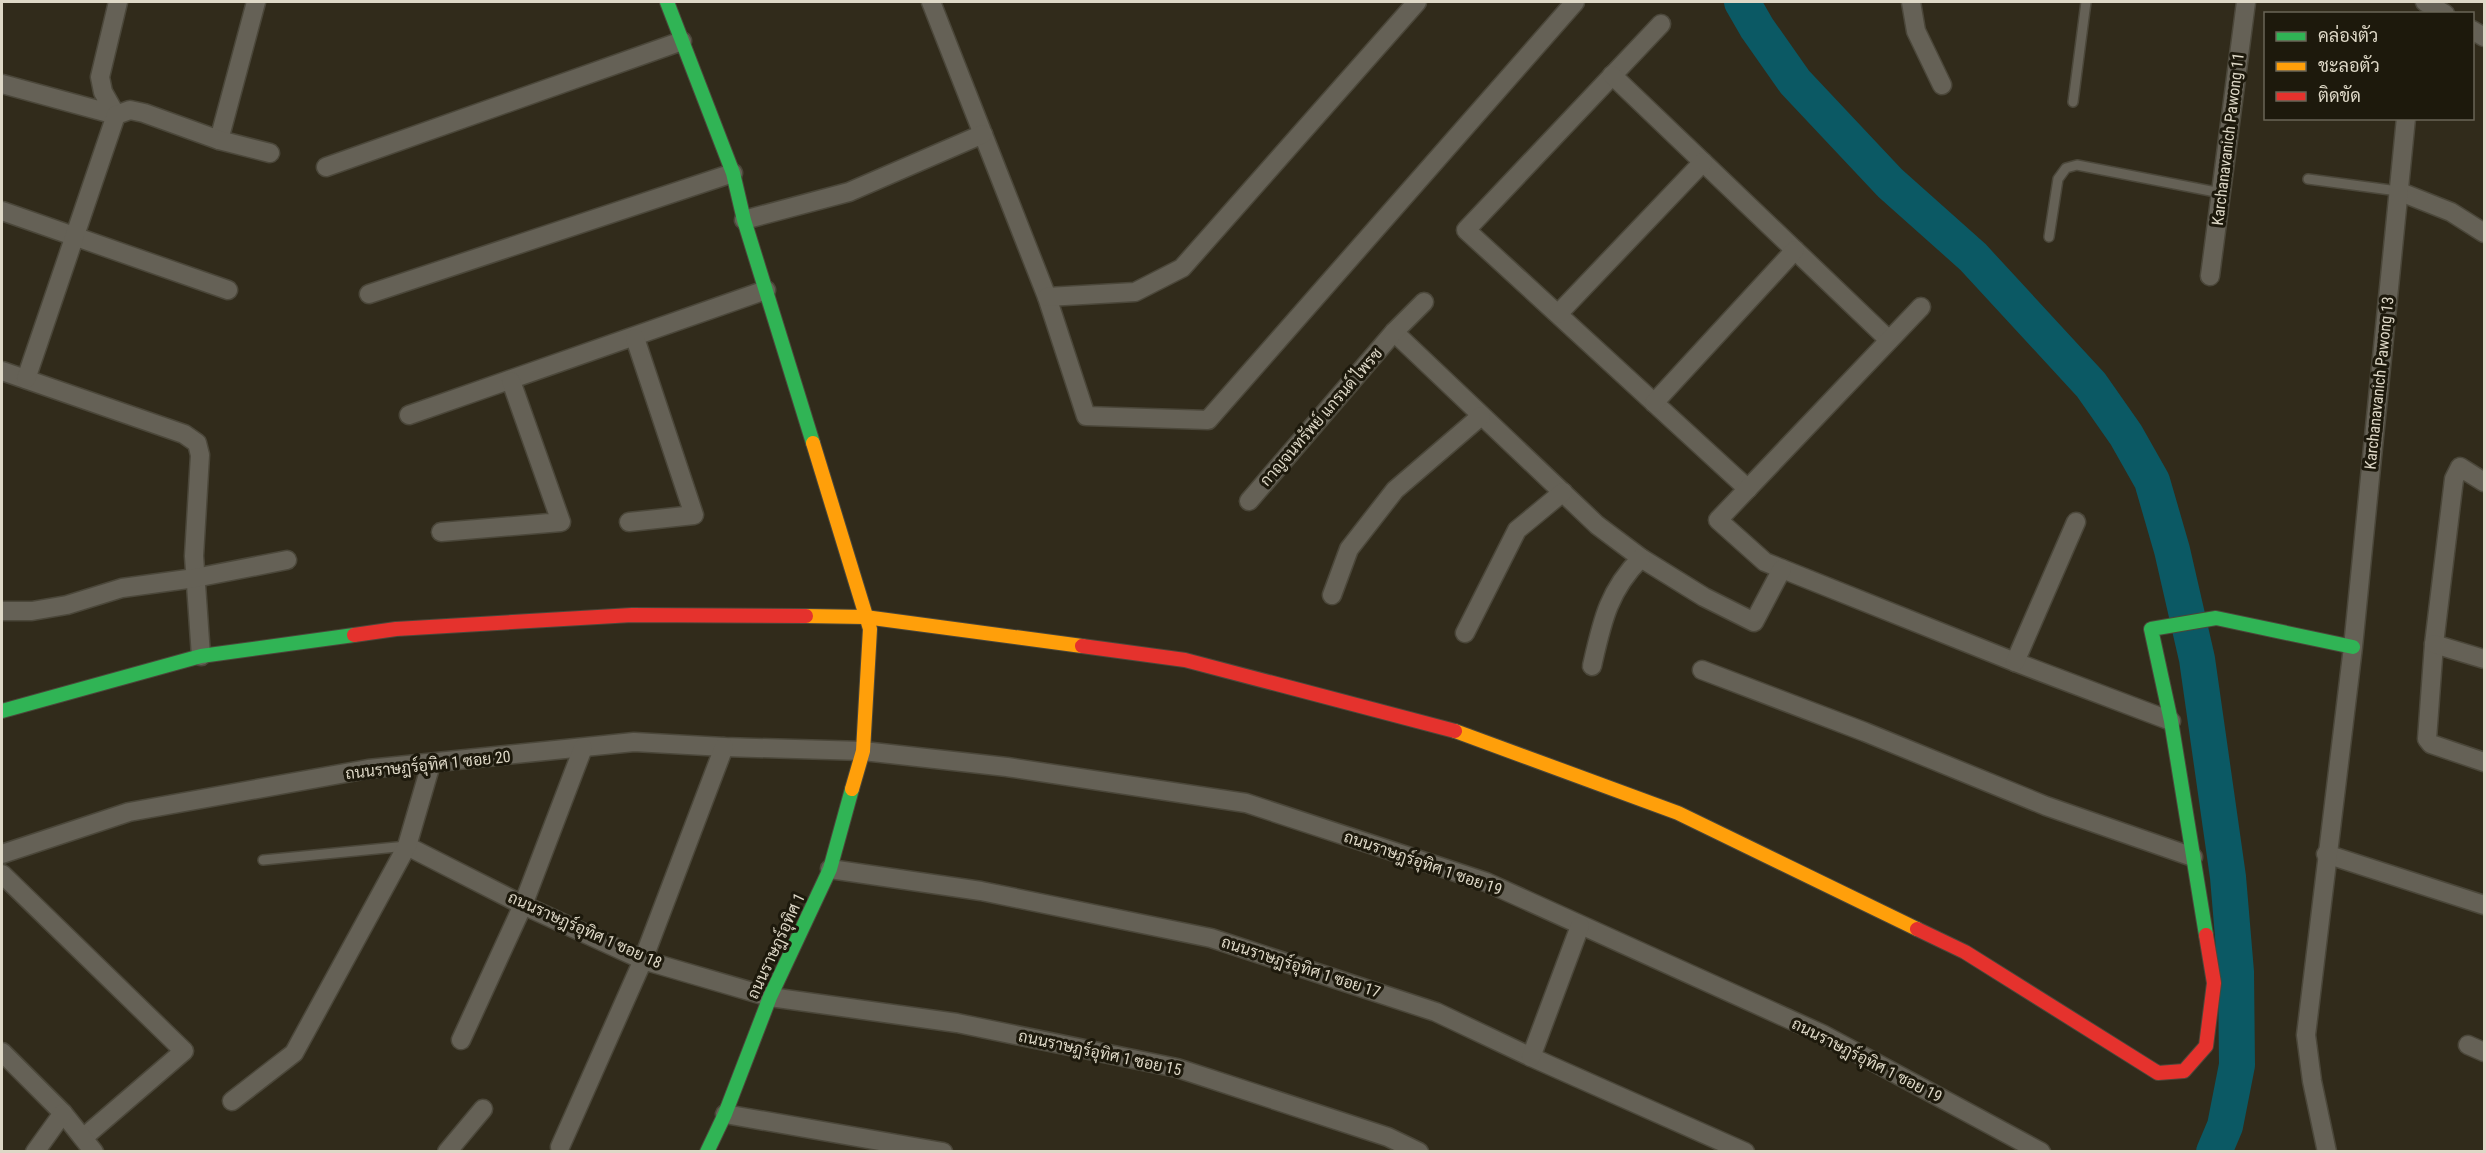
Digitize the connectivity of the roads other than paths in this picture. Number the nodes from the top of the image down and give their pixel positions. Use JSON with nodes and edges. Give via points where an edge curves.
{"nodes":[{"id":1,"x":118,"y":2,"type":"edge"},
{"id":2,"x":256,"y":2,"type":"edge"},
{"id":3,"x":668,"y":2,"type":"edge"},
{"id":4,"x":931,"y":2,"type":"edge"},
{"id":5,"x":1417,"y":2,"type":"edge"},
{"id":6,"x":1575,"y":2,"type":"edge"},
{"id":7,"x":1911,"y":2,"type":"edge"},
{"id":8,"x":2086,"y":2,"type":"edge"},
{"id":9,"x":2246,"y":2,"type":"edge"},
{"id":10,"x":2425,"y":2,"type":"edge"},
{"id":11,"x":2442,"y":12,"type":"edge"},
{"id":12,"x":1661,"y":24,"type":"dead end"},
{"id":13,"x":682,"y":41,"type":"junction"},
{"id":14,"x":1612,"y":75,"type":"junction"},
{"id":15,"x":2,"y":84,"type":"edge"},
{"id":16,"x":1942,"y":85,"type":"dead end"},
{"id":17,"x":2073,"y":102,"type":"dead end"},
{"id":18,"x":116,"y":115,"type":"junction"},
{"id":19,"x":2406,"y":120,"type":"edge"},
{"id":20,"x":983,"y":134,"type":"junction"},
{"id":21,"x":219,"y":140,"type":"junction"},
{"id":22,"x":270,"y":153,"type":"dead end"},
{"id":23,"x":1703,"y":162,"type":"junction"},
{"id":24,"x":326,"y":167,"type":"dead end"},
{"id":25,"x":733,"y":173,"type":"junction"},
{"id":26,"x":2308,"y":179,"type":"dead end"},
{"id":27,"x":2398,"y":191,"type":"junction"},
{"id":28,"x":2221,"y":193,"type":"junction"},
{"id":29,"x":2,"y":211,"type":"edge"},
{"id":30,"x":744,"y":220,"type":"junction"},
{"id":31,"x":2484,"y":233,"type":"edge"},
{"id":32,"x":75,"y":236,"type":"junction"},
{"id":33,"x":2049,"y":237,"type":"dead end"},
{"id":34,"x":1795,"y":250,"type":"junction"},
{"id":35,"x":2210,"y":276,"type":"dead end"},
{"id":36,"x":228,"y":290,"type":"dead end"},
{"id":37,"x":766,"y":290,"type":"junction"},
{"id":38,"x":369,"y":294,"type":"dead end"},
{"id":39,"x":1047,"y":297,"type":"junction"},
{"id":40,"x":1424,"y":302,"type":"dead end"},
{"id":41,"x":1921,"y":307,"type":"dead end"},
{"id":42,"x":1558,"y":314,"type":"junction"},
{"id":43,"x":1394,"y":332,"type":"junction"},
{"id":44,"x":635,"y":338,"type":"junction"},
{"id":45,"x":1889,"y":340,"type":"junction"},
{"id":46,"x":2,"y":371,"type":"edge"},
{"id":47,"x":26,"y":379,"type":"junction"},
{"id":48,"x":511,"y":381,"type":"junction"},
{"id":49,"x":1654,"y":403,"type":"junction"},
{"id":50,"x":409,"y":415,"type":"dead end"},
{"id":51,"x":1481,"y":416,"type":"junction"},
{"id":52,"x":2484,"y":482,"type":"edge"},
{"id":53,"x":1748,"y":489,"type":"junction"},
{"id":54,"x":1563,"y":492,"type":"junction"},
{"id":55,"x":1249,"y":501,"type":"dead end"},
{"id":56,"x":629,"y":522,"type":"dead end"},
{"id":57,"x":2076,"y":522,"type":"dead end"},
{"id":58,"x":441,"y":532,"type":"dead end"},
{"id":59,"x":1641,"y":558,"type":"junction"},
{"id":60,"x":287,"y":560,"type":"dead end"},
{"id":61,"x":1782,"y":569,"type":"junction"},
{"id":62,"x":195,"y":578,"type":"junction"},
{"id":63,"x":1332,"y":595,"type":"dead end"},
{"id":64,"x":2,"y":611,"type":"edge"},
{"id":65,"x":866,"y":617,"type":"junction"},
{"id":66,"x":1465,"y":633,"type":"dead end"},
{"id":67,"x":2434,"y":644,"type":"junction"},
{"id":68,"x":2353,"y":647,"type":"junction"},
{"id":69,"x":201,"y":656,"type":"junction"},
{"id":70,"x":2484,"y":659,"type":"edge"},
{"id":71,"x":2015,"y":662,"type":"junction"},
{"id":72,"x":1592,"y":666,"type":"dead end"},
{"id":73,"x":1702,"y":670,"type":"dead end"},
{"id":74,"x":2,"y":711,"type":"edge"},
{"id":75,"x":2171,"y":720,"type":"junction"},
{"id":76,"x":724,"y":747,"type":"junction"},
{"id":77,"x":583,"y":748,"type":"junction"},
{"id":78,"x":863,"y":750,"type":"junction"},
{"id":79,"x":2484,"y":762,"type":"edge"},
{"id":80,"x":431,"y":764,"type":"junction"},
{"id":81,"x":407,"y":846,"type":"junction"},
{"id":82,"x":2,"y":854,"type":"edge"},
{"id":83,"x":2326,"y":854,"type":"junction"},
{"id":84,"x":2193,"y":857,"type":"junction"},
{"id":85,"x":263,"y":860,"type":"dead end"},
{"id":86,"x":830,"y":869,"type":"junction"},
{"id":87,"x":2,"y":874,"type":"edge"},
{"id":88,"x":523,"y":904,"type":"junction"},
{"id":89,"x":2484,"y":905,"type":"edge"},
{"id":90,"x":1580,"y":926,"type":"junction"},
{"id":91,"x":643,"y":960,"type":"junction"},
{"id":92,"x":770,"y":997,"type":"junction"},
{"id":93,"x":461,"y":1040,"type":"dead end"},
{"id":94,"x":2,"y":1052,"type":"edge"},
{"id":95,"x":1531,"y":1057,"type":"junction"},
{"id":96,"x":232,"y":1101,"type":"dead end"},
{"id":97,"x":483,"y":1109,"type":"dead end"},
{"id":98,"x":63,"y":1113,"type":"junction"},
{"id":99,"x":725,"y":1114,"type":"junction"},
{"id":100,"x":89,"y":1145,"type":"edge"},
{"id":101,"x":560,"y":1147,"type":"dead end"},
{"id":102,"x":35,"y":1152,"type":"edge"},
{"id":103,"x":447,"y":1152,"type":"edge"},
{"id":104,"x":707,"y":1152,"type":"edge"},
{"id":105,"x":943,"y":1152,"type":"edge"},
{"id":106,"x":1419,"y":1152,"type":"edge"},
{"id":107,"x":1745,"y":1152,"type":"edge"},
{"id":108,"x":2040,"y":1152,"type":"edge"},
{"id":109,"x":2327,"y":1152,"type":"edge"}],
"edges":[{"from":1,"to":18,"type":"street","via":[[100,77],[103,92]]},
{"from":2,"to":21,"type":"street"},
{"from":3,"to":13,"type":"street","name":"ถนนราษฎร์อุทิศ 1"},
{"from":4,"to":20,"type":"street"},
{"from":5,"to":39,"type":"street","via":[[1182,268],[1135,292]]},
{"from":6,"to":39,"type":"street","via":[[1208,420],[1086,416]]},
{"from":7,"to":16,"type":"street","via":[[1916,31]]},
{"from":8,"to":17,"type":"lane"},
{"from":9,"to":28,"type":"street","name":"Karchanavanich Pawong 11"},
{"from":10,"to":11,"type":"street"},
{"from":12,"to":14,"type":"street"},
{"from":13,"to":24,"type":"street"},
{"from":13,"to":25,"type":"street","name":"ถนนราษฎร์อุทิศ 1"},
{"from":14,"to":23,"type":"street"},
{"from":14,"to":42,"type":"street","via":[[1466,230]]},
{"from":15,"to":18,"type":"street"},
{"from":18,"to":21,"type":"street","via":[[130,110],[144,113]]},
{"from":18,"to":32,"type":"street"},
{"from":19,"to":27,"type":"street","name":"Karchanavanich Pawong 13"},
{"from":20,"to":30,"type":"street","via":[[849,192]]},
{"from":20,"to":39,"type":"street"},
{"from":21,"to":22,"type":"street"},
{"from":23,"to":34,"type":"street"},
{"from":23,"to":42,"type":"street"},
{"from":25,"to":30,"type":"street","name":"ถนนราษฎร์อุทิศ 1"},
{"from":25,"to":38,"type":"street"},
{"from":26,"to":27,"type":"lane"},
{"from":27,"to":31,"type":"street","via":[[2451,212]]},
{"from":27,"to":68,"type":"street","name":"Karchanavanich Pawong 13"},
{"from":28,"to":33,"type":"lane","via":[[2077,165],[2066,168],[2058,179]]},
{"from":28,"to":35,"type":"street","name":"Karchanavanich Pawong 11"},
{"from":29,"to":32,"type":"street"},
{"from":30,"to":37,"type":"street","name":"ถนนราษฎร์อุทิศ 1"},
{"from":32,"to":36,"type":"street"},
{"from":32,"to":47,"type":"street"},
{"from":34,"to":45,"type":"street"},
{"from":34,"to":49,"type":"street"},
{"from":37,"to":44,"type":"street"},
{"from":37,"to":65,"type":"street","name":"ถนนราษฎร์อุทิศ 1"},
{"from":40,"to":43,"type":"street","name":"กาญจนทรัพย์ แกรนด์ ไพรซ"},
{"from":41,"to":45,"type":"street"},
{"from":42,"to":49,"type":"street"},
{"from":43,"to":51,"type":"street","name":"กาญจนทรัพย์ แกรนด์ ไพรซ"},
{"from":43,"to":55,"type":"street","name":"กาญจนทรัพย์ แกรนด์ ไพรซ"},
{"from":44,"to":48,"type":"street"},
{"from":44,"to":56,"type":"street","via":[[694,515]]},
{"from":45,"to":53,"type":"street"},
{"from":46,"to":47,"type":"street"},
{"from":47,"to":62,"type":"street","via":[[184,434],[197,443],[200,455]]},
{"from":48,"to":50,"type":"street"},
{"from":48,"to":58,"type":"street","via":[[561,522]]},
{"from":49,"to":53,"type":"street"},
{"from":51,"to":54,"type":"street","name":"กาญจนทรัพย์ แกรนด์ ไพรซ"},
{"from":51,"to":63,"type":"street","via":[[1395,490],[1349,549]]},
{"from":52,"to":67,"type":"street","via":[[2460,467],[2454,479]]},
{"from":53,"to":61,"type":"street","via":[[1718,520],[1765,562]]},
{"from":54,"to":59,"type":"street","name":"กาญจนทรัพย์ แกรนด์ ไพรซ","via":[[1597,525]]},
{"from":54,"to":66,"type":"street","via":[[1517,530]]},
{"from":57,"to":71,"type":"street"},
{"from":59,"to":61,"type":"street","name":"กาญจนทรัพย์ แกรนด์ ไพรซ","via":[[1754,622]]},
{"from":59,"to":72,"type":"street","via":[[1624,575],[1604,614]]},
{"from":60,"to":62,"type":"street"},
{"from":61,"to":71,"type":"street"},
{"from":62,"to":64,"type":"street","via":[[122,588],[32,611]]},
{"from":62,"to":69,"type":"street"},
{"from":65,"to":69,"type":"street","via":[[632,615],[396,628]]},
{"from":65,"to":78,"type":"street","name":"ถนนราษฎร์อุทิศ 1","via":[[870,629]]},
{"from":65,"to":84,"type":"street","via":[[1185,660],[1466,734],[1678,813],[1965,952],[2158,1073],[2184,1071],[2206,1046],[2214,983]]},
{"from":67,"to":70,"type":"street"},
{"from":67,"to":79,"type":"street","via":[[2427,739],[2431,744]]},
{"from":68,"to":75,"type":"street","via":[[2216,618],[2151,629]]},
{"from":68,"to":83,"type":"street","name":"Karchanavanich Pawong 13"},
{"from":69,"to":74,"type":"street"},
{"from":71,"to":75,"type":"street"},
{"from":73,"to":84,"type":"street","via":[[2046,806]]},
{"from":75,"to":84,"type":"street"},
{"from":76,"to":77,"type":"street","name":"ถนนราษฎร์อุทิศ 1 ซอย 20","via":[[634,742]]},
{"from":76,"to":78,"type":"street","name":"ถนนราษฎร์อุทิศ 1 ซอย 20"},
{"from":76,"to":91,"type":"street"},
{"from":77,"to":80,"type":"street","name":"ถนนราษฎร์อุทิศ 1 ซอย 20"},
{"from":77,"to":88,"type":"street"},
{"from":78,"to":86,"type":"street","name":"ถนนราษฎร์อุทิศ 1"},
{"from":78,"to":90,"type":"street","name":"ถนนราษฎร์อุทิศ 1 ซอย 19","via":[[1246,803],[1486,882]]},
{"from":80,"to":81,"type":"street"},
{"from":80,"to":82,"type":"street","name":"ถนนราษฎร์อุทิศ 1 ซอย 20","via":[[369,769],[129,812]]},
{"from":81,"to":85,"type":"lane"},
{"from":81,"to":88,"type":"street","name":"ถนนราษฎร์อุทิศ 1 ซอย 18"},
{"from":81,"to":96,"type":"street","via":[[294,1053]]},
{"from":83,"to":89,"type":"street"},
{"from":83,"to":109,"type":"street","name":"Karchanavanich Pawong 13","via":[[2306,1035]]},
{"from":86,"to":92,"type":"street","name":"ถนนราษฎร์อุทิศ 1"},
{"from":86,"to":95,"type":"street","name":"ถนนราษฎร์อุทิศ 1 ซอย 17","via":[[981,891],[1211,938],[1436,1012]]},
{"from":87,"to":100,"type":"street","via":[[184,1051]]},
{"from":88,"to":91,"type":"street","name":"ถนนราษฎร์อุทิศ 1 ซอย 18"},
{"from":88,"to":93,"type":"street"},
{"from":90,"to":95,"type":"street"},
{"from":90,"to":108,"type":"street","name":"ถนนราษฎร์อุทิศ 1 ซอย 19","via":[[1822,1034]]},
{"from":91,"to":92,"type":"street","name":"ถนนราษฎร์อุทิศ 1 ซอย 18"},
{"from":91,"to":101,"type":"street"},
{"from":92,"to":99,"type":"street","name":"ถนนราษฎร์อุทิศ 1"},
{"from":92,"to":106,"type":"street","name":"ถนนราษฎร์อุทิศ 1 ซอย 15","via":[[957,1023],[1177,1068],[1388,1137]]},
{"from":94,"to":98,"type":"street"},
{"from":95,"to":107,"type":"street","name":"ถนนราษฎร์อุทิศ 1 ซอย 17"},
{"from":97,"to":103,"type":"street"},
{"from":98,"to":100,"type":"street"},
{"from":98,"to":102,"type":"street"},
{"from":99,"to":104,"type":"street","name":"ถนนราษฎร์อุทิศ 1"},
{"from":99,"to":105,"type":"street"}]}
